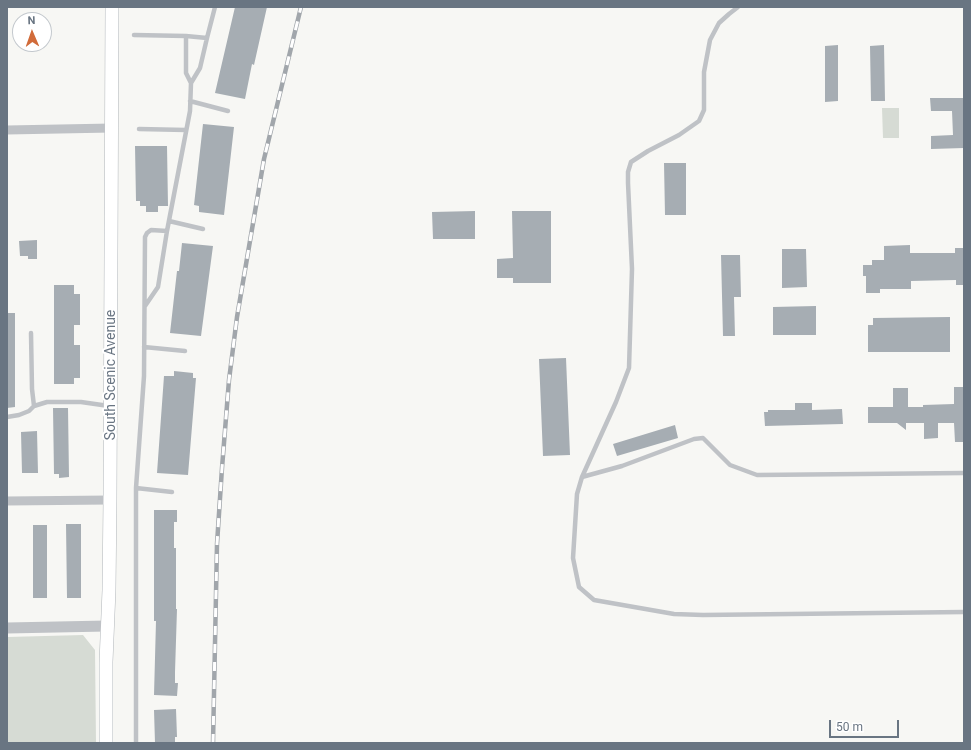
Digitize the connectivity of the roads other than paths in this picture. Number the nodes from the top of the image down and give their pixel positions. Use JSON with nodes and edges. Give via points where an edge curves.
{"nodes":[{"id":1,"x":112,"y":7,"type":"edge"},
{"id":2,"x":215,"y":7,"type":"edge"},
{"id":3,"x":738,"y":7,"type":"edge"},
{"id":4,"x":134,"y":35,"type":"dead end"},
{"id":5,"x":186,"y":36,"type":"junction"},
{"id":6,"x":207,"y":38,"type":"junction"},
{"id":7,"x":191,"y":83,"type":"junction"},
{"id":8,"x":190,"y":101,"type":"junction"},
{"id":9,"x":228,"y":111,"type":"dead end"},
{"id":10,"x":112,"y":128,"type":"junction"},
{"id":11,"x":139,"y":129,"type":"dead end"},
{"id":12,"x":7,"y":130,"type":"edge"},
{"id":13,"x":186,"y":130,"type":"junction"},
{"id":14,"x":169,"y":221,"type":"junction"},
{"id":15,"x":203,"y":229,"type":"dead end"},
{"id":16,"x":167,"y":231,"type":"junction"},
{"id":17,"x":145,"y":306,"type":"junction"},
{"id":18,"x":31,"y":333,"type":"dead end"},
{"id":19,"x":144,"y":347,"type":"junction"},
{"id":20,"x":185,"y":351,"type":"dead end"},
{"id":21,"x":34,"y":406,"type":"junction"},
{"id":22,"x":111,"y":406,"type":"junction"},
{"id":23,"x":7,"y":417,"type":"edge"},
{"id":24,"x":964,"y":473,"type":"edge"},
{"id":25,"x":582,"y":478,"type":"junction"},
{"id":26,"x":136,"y":488,"type":"junction"},
{"id":27,"x":172,"y":492,"type":"dead end"},
{"id":28,"x":110,"y":500,"type":"junction"},
{"id":29,"x":7,"y":501,"type":"edge"},
{"id":30,"x":964,"y":612,"type":"edge"},
{"id":31,"x":107,"y":626,"type":"junction"},
{"id":32,"x":7,"y":628,"type":"edge"},
{"id":33,"x":106,"y":743,"type":"edge"},
{"id":34,"x":136,"y":743,"type":"edge"}],
"edges":[{"from":1,"to":10,"type":"main road","name":"South Scenic Avenue"},
{"from":2,"to":6,"type":"lane"},
{"from":3,"to":25,"type":"lane","via":[[719,23],[710,40],[704,72],[704,110],[699,121],[631,162],[628,184],[632,268],[629,368]]},
{"from":4,"to":5,"type":"lane"},
{"from":5,"to":6,"type":"lane"},
{"from":5,"to":7,"type":"lane","via":[[186,73]]},
{"from":6,"to":7,"type":"lane","via":[[200,68]]},
{"from":7,"to":8,"type":"lane"},
{"from":8,"to":9,"type":"lane"},
{"from":8,"to":13,"type":"lane"},
{"from":10,"to":12,"type":"street"},
{"from":10,"to":22,"type":"main road","name":"South Scenic Avenue"},
{"from":11,"to":13,"type":"lane"},
{"from":13,"to":14,"type":"lane"},
{"from":14,"to":15,"type":"lane"},
{"from":14,"to":16,"type":"lane"},
{"from":16,"to":17,"type":"lane","via":[[158,287]]},
{"from":16,"to":17,"type":"lane","via":[[151,230],[145,237]]},
{"from":17,"to":19,"type":"lane"},
{"from":18,"to":21,"type":"lane"},
{"from":19,"to":20,"type":"lane"},
{"from":19,"to":26,"type":"lane"},
{"from":21,"to":22,"type":"lane","via":[[47,402],[81,402]]},
{"from":21,"to":23,"type":"lane","via":[[29,411]]},
{"from":22,"to":28,"type":"main road","name":"South Scenic Avenue"},
{"from":24,"to":25,"type":"lane","via":[[756,475],[730,465],[703,438]]},
{"from":25,"to":30,"type":"lane","via":[[575,510],[573,558],[579,587],[594,600],[674,614],[703,615]]},
{"from":26,"to":27,"type":"lane"},
{"from":26,"to":34,"type":"lane"},
{"from":28,"to":29,"type":"street"},
{"from":28,"to":31,"type":"main road","name":"South Scenic Avenue"},
{"from":31,"to":32,"type":"street"},
{"from":31,"to":33,"type":"main road","name":"South Scenic Avenue"}]}
